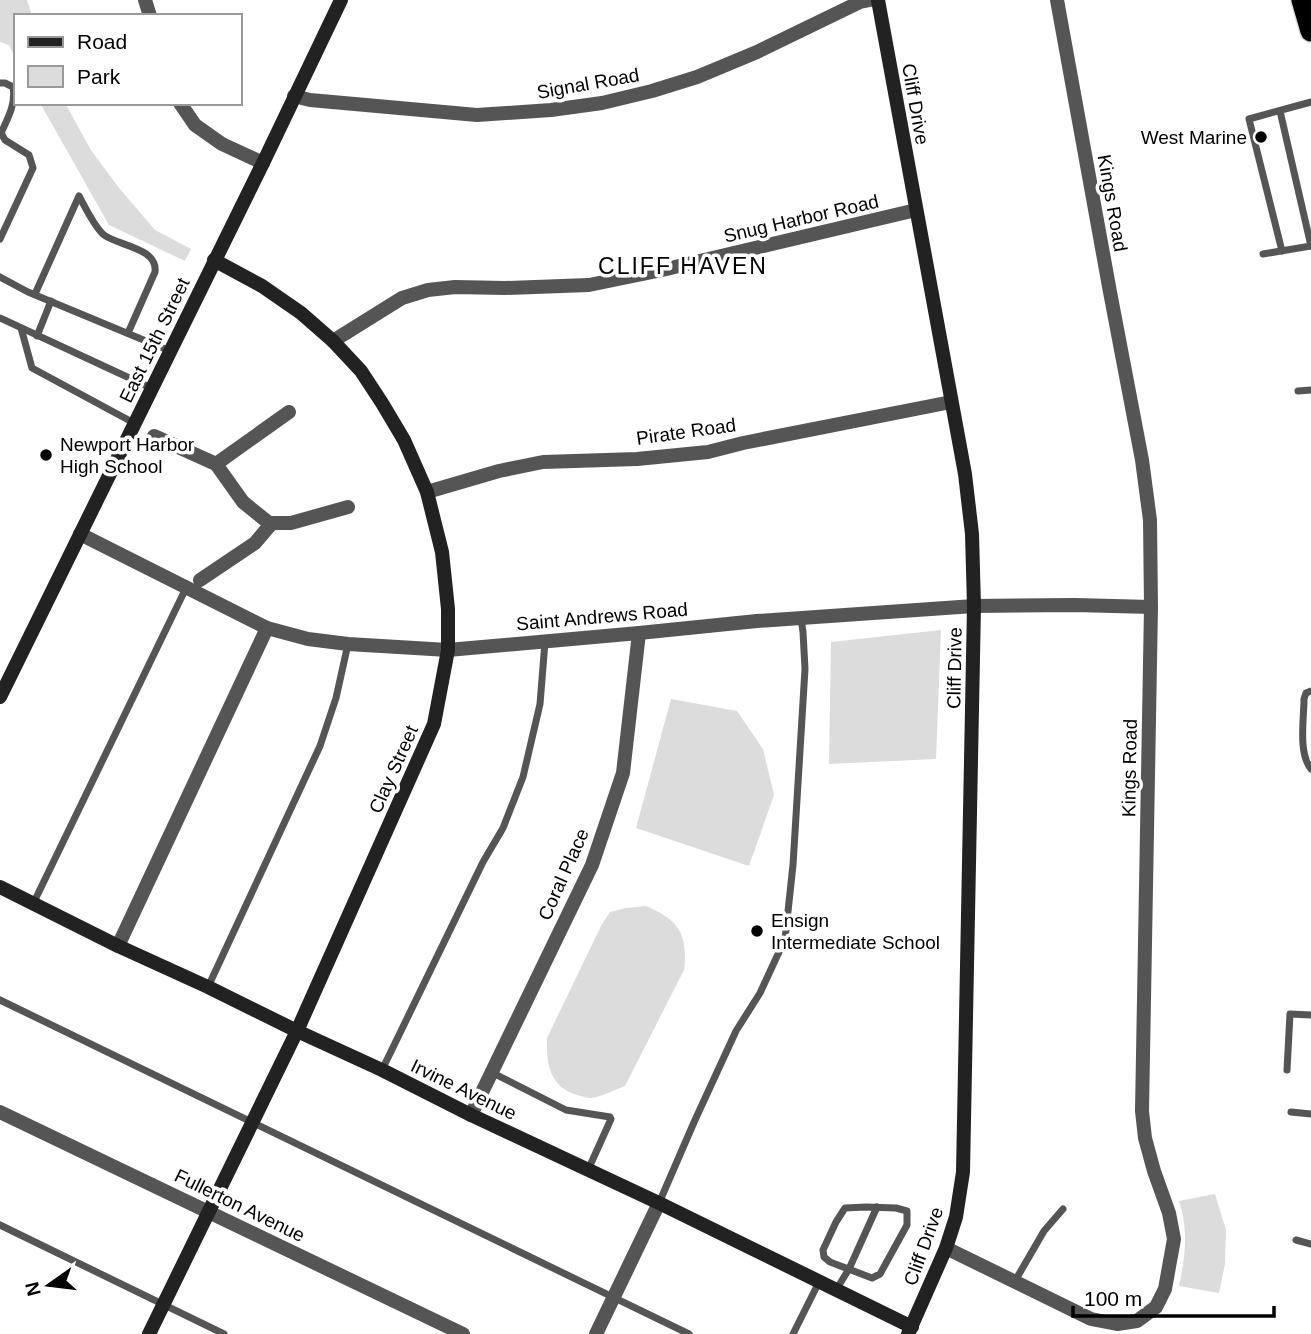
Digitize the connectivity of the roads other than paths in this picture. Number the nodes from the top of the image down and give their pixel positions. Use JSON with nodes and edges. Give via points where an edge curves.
{"nodes":[{"id":1,"x":341,"y":0,"type":"edge"},
{"id":2,"x":870,"y":0,"type":"edge"},
{"id":3,"x":878,"y":0,"type":"edge"},
{"id":4,"x":1057,"y":0,"type":"edge"},
{"id":5,"x":1301,"y":0,"type":"edge"},
{"id":6,"x":1311,"y":31,"type":"edge"},
{"id":7,"x":0,"y":83,"type":"edge"},
{"id":8,"x":294,"y":96,"type":"junction"},
{"id":9,"x":1311,"y":102,"type":"edge"},
{"id":10,"x":181,"y":105,"type":"edge"},
{"id":11,"x":1280,"y":111,"type":"junction"},
{"id":12,"x":5,"y":140,"type":"junction"},
{"id":13,"x":0,"y":150,"type":"edge"},
{"id":14,"x":262,"y":163,"type":"junction"},
{"id":15,"x":916,"y":210,"type":"junction"},
{"id":16,"x":0,"y":239,"type":"edge"},
{"id":17,"x":1311,"y":246,"type":"edge"},
{"id":18,"x":1282,"y":251,"type":"junction"},
{"id":19,"x":1263,"y":254,"type":"dead end"},
{"id":20,"x":214,"y":260,"type":"junction"},
{"id":21,"x":0,"y":277,"type":"edge"},
{"id":22,"x":35,"y":294,"type":"junction"},
{"id":23,"x":51,"y":301,"type":"junction"},
{"id":24,"x":0,"y":318,"type":"edge"},
{"id":25,"x":21,"y":328,"type":"junction"},
{"id":26,"x":128,"y":333,"type":"junction"},
{"id":27,"x":37,"y":336,"type":"junction"},
{"id":28,"x":333,"y":341,"type":"junction"},
{"id":29,"x":170,"y":351,"type":"junction"},
{"id":30,"x":151,"y":388,"type":"junction"},
{"id":31,"x":1311,"y":390,"type":"edge"},
{"id":32,"x":1298,"y":391,"type":"dead end"},
{"id":33,"x":951,"y":402,"type":"junction"},
{"id":34,"x":289,"y":412,"type":"dead end"},
{"id":35,"x":134,"y":423,"type":"junction"},
{"id":36,"x":155,"y":436,"type":"dead end"},
{"id":37,"x":216,"y":464,"type":"junction"},
{"id":38,"x":427,"y":492,"type":"junction"},
{"id":39,"x":348,"y":507,"type":"dead end"},
{"id":40,"x":272,"y":523,"type":"junction"},
{"id":41,"x":79,"y":534,"type":"junction"},
{"id":42,"x":200,"y":580,"type":"dead end"},
{"id":43,"x":186,"y":587,"type":"junction"},
{"id":44,"x":974,"y":606,"type":"junction"},
{"id":45,"x":1152,"y":607,"type":"junction"},
{"id":46,"x":801,"y":618,"type":"junction"},
{"id":47,"x":267,"y":628,"type":"junction"},
{"id":48,"x":639,"y":633,"type":"junction"},
{"id":49,"x":545,"y":641,"type":"junction"},
{"id":50,"x":348,"y":644,"type":"junction"},
{"id":51,"x":448,"y":650,"type":"junction"},
{"id":52,"x":1311,"y":691,"type":"edge"},
{"id":53,"x":0,"y":696,"type":"edge"},
{"id":54,"x":1311,"y":769,"type":"edge"},
{"id":55,"x":0,"y":887,"type":"edge"},
{"id":56,"x":33,"y":904,"type":"junction"},
{"id":57,"x":118,"y":946,"type":"junction"},
{"id":58,"x":208,"y":987,"type":"junction"},
{"id":59,"x":0,"y":1000,"type":"edge"},
{"id":60,"x":1311,"y":1015,"type":"edge"},
{"id":61,"x":297,"y":1031,"type":"junction"},
{"id":62,"x":382,"y":1070,"type":"junction"},
{"id":63,"x":1287,"y":1070,"type":"dead end"},
{"id":64,"x":491,"y":1072,"type":"junction"},
{"id":65,"x":0,"y":1112,"type":"edge"},
{"id":66,"x":1291,"y":1112,"type":"dead end"},
{"id":67,"x":1311,"y":1114,"type":"edge"},
{"id":68,"x":471,"y":1115,"type":"junction"},
{"id":69,"x":252,"y":1123,"type":"junction"},
{"id":70,"x":588,"y":1170,"type":"junction"},
{"id":71,"x":659,"y":1203,"type":"junction"},
{"id":72,"x":877,"y":1208,"type":"junction"},
{"id":73,"x":1063,"y":1209,"type":"dead end"},
{"id":74,"x":208,"y":1211,"type":"junction"},
{"id":75,"x":0,"y":1225,"type":"edge"},
{"id":76,"x":1296,"y":1240,"type":"dead end"},
{"id":77,"x":1311,"y":1244,"type":"edge"},
{"id":78,"x":946,"y":1248,"type":"junction"},
{"id":79,"x":849,"y":1269,"type":"junction"},
{"id":80,"x":819,"y":1282,"type":"junction"},
{"id":81,"x":1015,"y":1282,"type":"junction"},
{"id":82,"x":836,"y":1291,"type":"junction"},
{"id":83,"x":614,"y":1297,"type":"junction"},
{"id":84,"x":163,"y":1305,"type":"junction"},
{"id":85,"x":910,"y":1330,"type":"edge"},
{"id":86,"x":149,"y":1334,"type":"edge"},
{"id":87,"x":224,"y":1334,"type":"edge"},
{"id":88,"x":463,"y":1334,"type":"edge"},
{"id":89,"x":596,"y":1334,"type":"edge"},
{"id":90,"x":690,"y":1334,"type":"edge"},
{"id":91,"x":793,"y":1334,"type":"edge"}],
"edges":[{"from":1,"to":8,"type":"street","name":"East 15th Street"},
{"from":2,"to":8,"type":"street","name":"Signal Road","via":[[698,77],[602,103],[477,115]]},
{"from":3,"to":15,"type":"street","name":"Cliff Drive"},
{"from":4,"to":45,"type":"street","name":"Kings Road","via":[[1142,460],[1150,520]]},
{"from":5,"to":6,"type":"highway"},
{"from":7,"to":12,"type":"lane","via":[[13,87],[14,92],[12,111],[1,133]]},
{"from":8,"to":14,"type":"street","name":"East 15th Street"},
{"from":9,"to":11,"type":"lane"},
{"from":10,"to":14,"type":"street","via":[[195,124],[222,144]]},
{"from":11,"to":17,"type":"lane"},
{"from":11,"to":18,"type":"lane","via":[[1249,118]]},
{"from":12,"to":13,"type":"lane"},
{"from":12,"to":16,"type":"lane","via":[[29,156],[33,168]]},
{"from":14,"to":20,"type":"street","name":"East 15th Street"},
{"from":15,"to":28,"type":"street","name":"Snug Harbor Road","via":[[589,285],[428,289],[402,298]]},
{"from":15,"to":33,"type":"street","name":"Cliff Drive"},
{"from":17,"to":18,"type":"lane"},
{"from":18,"to":19,"type":"lane"},
{"from":20,"to":28,"type":"street","name":"Clay Street","via":[[262,286]]},
{"from":20,"to":29,"type":"street","name":"East 15th Street"},
{"from":21,"to":22,"type":"lane"},
{"from":22,"to":23,"type":"lane"},
{"from":22,"to":26,"type":"lane","via":[[79,196],[103,235],[150,256],[156,265]]},
{"from":23,"to":26,"type":"lane"},
{"from":23,"to":27,"type":"lane"},
{"from":24,"to":25,"type":"lane"},
{"from":25,"to":27,"type":"lane"},
{"from":25,"to":35,"type":"lane","via":[[32,368]]},
{"from":26,"to":29,"type":"lane"},
{"from":27,"to":30,"type":"lane"},
{"from":28,"to":38,"type":"street","name":"Clay Street","via":[[382,403]]},
{"from":29,"to":30,"type":"street","name":"East 15th Street"},
{"from":30,"to":35,"type":"street","name":"East 15th Street"},
{"from":31,"to":32,"type":"lane"},
{"from":33,"to":38,"type":"street","name":"Pirate Road","via":[[708,452],[543,462]]},
{"from":33,"to":44,"type":"street","name":"Cliff Drive","via":[[972,534]]},
{"from":34,"to":37,"type":"street"},
{"from":35,"to":41,"type":"street","name":"East 15th Street"},
{"from":36,"to":37,"type":"street"},
{"from":37,"to":40,"type":"street","via":[[243,502]]},
{"from":38,"to":51,"type":"street","name":"Clay Street","via":[[442,552]]},
{"from":39,"to":40,"type":"street","via":[[291,523]]},
{"from":40,"to":42,"type":"street","via":[[256,543]]},
{"from":41,"to":43,"type":"street","name":"Saint Andrews Road"},
{"from":41,"to":53,"type":"street","name":"East 15th Street"},
{"from":43,"to":47,"type":"street","name":"Saint Andrews Road"},
{"from":43,"to":56,"type":"lane"},
{"from":44,"to":45,"type":"street","name":"Saint Andrews Road"},
{"from":44,"to":46,"type":"street","name":"Saint Andrews Road"},
{"from":44,"to":78,"type":"street","name":"Cliff Drive","via":[[963,1172]]},
{"from":45,"to":81,"type":"street","name":"Kings Road","via":[[1142,1111],[1174,1239],[1165,1289],[1156,1307],[1137,1321],[1117,1324],[1091,1319]]},
{"from":46,"to":48,"type":"street","name":"Saint Andrews Road"},
{"from":46,"to":71,"type":"lane","via":[[805,669],[785,939],[736,1031]]},
{"from":47,"to":50,"type":"street","name":"Saint Andrews Road"},
{"from":47,"to":57,"type":"street"},
{"from":48,"to":49,"type":"street","name":"Saint Andrews Road"},
{"from":48,"to":64,"type":"street","name":"Coral Place","via":[[623,773],[592,865]]},
{"from":49,"to":51,"type":"street","name":"Saint Andrews Road"},
{"from":49,"to":62,"type":"lane","via":[[540,704],[523,777],[503,828]]},
{"from":50,"to":51,"type":"street","name":"Saint Andrews Road"},
{"from":50,"to":58,"type":"lane","via":[[320,746]]},
{"from":51,"to":61,"type":"street","name":"Clay Street","via":[[435,724]]},
{"from":52,"to":54,"type":"lane","via":[[1304,699],[1304,748]]},
{"from":55,"to":56,"type":"street","name":"Irvine Avenue"},
{"from":56,"to":57,"type":"street","name":"Irvine Avenue"},
{"from":57,"to":58,"type":"street","name":"Irvine Avenue"},
{"from":58,"to":61,"type":"street","name":"Irvine Avenue"},
{"from":59,"to":69,"type":"lane"},
{"from":60,"to":63,"type":"lane","via":[[1290,1014]]},
{"from":61,"to":62,"type":"street","name":"Irvine Avenue"},
{"from":61,"to":69,"type":"street","name":"Clay Street"},
{"from":62,"to":68,"type":"street","name":"Irvine Avenue"},
{"from":64,"to":68,"type":"street","name":"Coral Place"},
{"from":64,"to":70,"type":"lane","via":[[566,1111],[611,1119]]},
{"from":65,"to":74,"type":"street","name":"Fullerton Avenue"},
{"from":66,"to":67,"type":"lane"},
{"from":68,"to":70,"type":"street","name":"Irvine Avenue"},
{"from":69,"to":74,"type":"street","name":"Clay Street"},
{"from":69,"to":83,"type":"lane"},
{"from":70,"to":71,"type":"street","name":"Irvine Avenue"},
{"from":71,"to":80,"type":"street","name":"Irvine Avenue"},
{"from":71,"to":83,"type":"street"},
{"from":72,"to":79,"type":"lane"},
{"from":72,"to":79,"type":"lane","via":[[845,1208],[823,1250],[830,1262]]},
{"from":72,"to":79,"type":"lane","via":[[907,1211],[907,1225],[880,1274],[872,1278]]},
{"from":73,"to":81,"type":"lane","via":[[1044,1231]]},
{"from":74,"to":84,"type":"street","name":"Clay Street"},
{"from":74,"to":88,"type":"street","name":"Fullerton Avenue"},
{"from":75,"to":84,"type":"lane"},
{"from":76,"to":77,"type":"lane"},
{"from":78,"to":81,"type":"street","name":"Kings Road"},
{"from":78,"to":85,"type":"street","name":"Cliff Drive"},
{"from":79,"to":82,"type":"lane"},
{"from":80,"to":82,"type":"street","name":"Irvine Avenue"},
{"from":80,"to":91,"type":"lane"},
{"from":82,"to":85,"type":"street","name":"Irvine Avenue"},
{"from":83,"to":89,"type":"street"},
{"from":83,"to":90,"type":"lane"},
{"from":84,"to":86,"type":"street","name":"Clay Street"},
{"from":84,"to":87,"type":"lane"}]}
